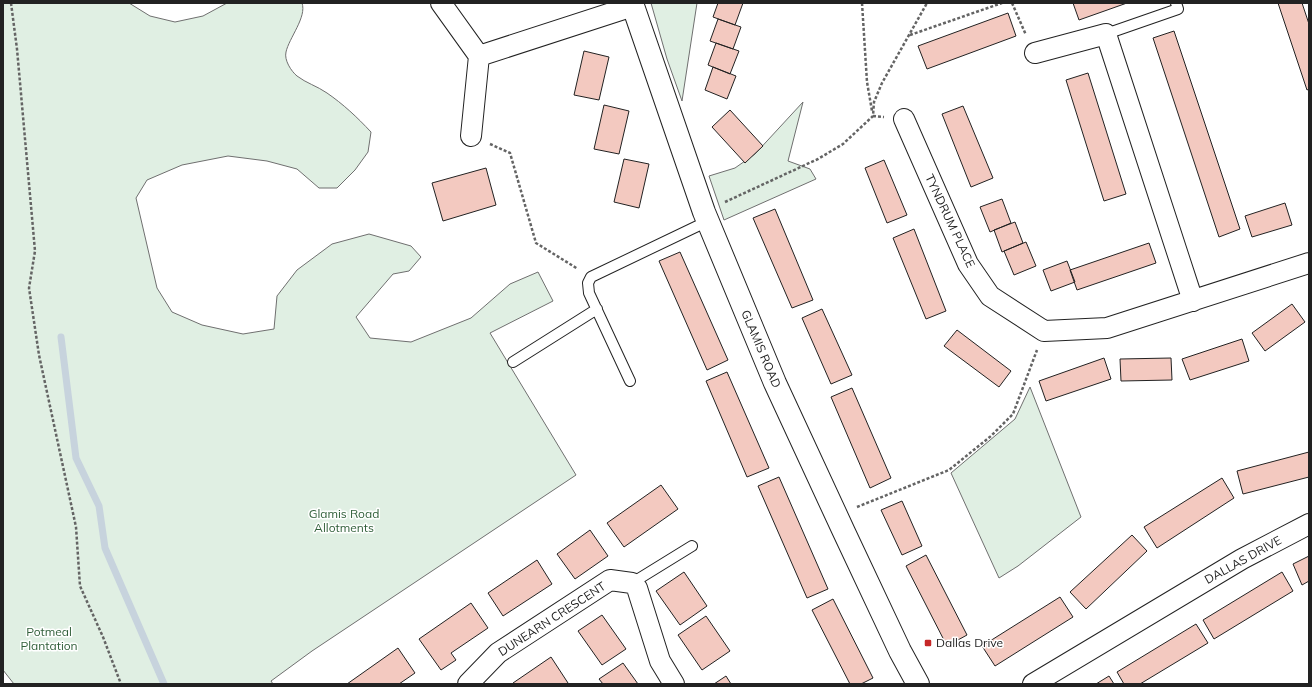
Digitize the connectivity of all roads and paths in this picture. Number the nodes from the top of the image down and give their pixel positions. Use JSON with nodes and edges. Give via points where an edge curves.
{"nodes":[{"id":1,"x":11,"y":3,"type":"edge"},
{"id":2,"x":441,"y":3,"type":"edge"},
{"id":3,"x":862,"y":3,"type":"edge"},
{"id":4,"x":927,"y":3,"type":"edge"},
{"id":5,"x":1002,"y":3,"type":"edge"},
{"id":6,"x":1012,"y":3,"type":"edge"},
{"id":7,"x":1176,"y":3,"type":"edge"},
{"id":8,"x":632,"y":4,"type":"edge"},
{"id":9,"x":1106,"y":34,"type":"junction"},
{"id":10,"x":909,"y":36,"type":"junction"},
{"id":11,"x":1035,"y":53,"type":"joint"},
{"id":12,"x":478,"y":56,"type":"junction"},
{"id":13,"x":873,"y":116,"type":"junction"},
{"id":14,"x":904,"y":119,"type":"dead end"},
{"id":15,"x":471,"y":136,"type":"joint"},
{"id":16,"x":706,"y":216,"type":"junction"},
{"id":17,"x":1309,"y":264,"type":"edge"},
{"id":18,"x":591,"y":277,"type":"junction"},
{"id":19,"x":1193,"y":301,"type":"junction"},
{"id":20,"x":597,"y":309,"type":"junction"},
{"id":21,"x":1044,"y":331,"type":"junction"},
{"id":22,"x":513,"y":362,"type":"dead end"},
{"id":23,"x":630,"y":381,"type":"dead end"},
{"id":24,"x":836,"y":516,"type":"junction"},
{"id":25,"x":1309,"y":524,"type":"edge"},
{"id":26,"x":692,"y":546,"type":"dead end"},
{"id":27,"x":632,"y":583,"type":"junction"},
{"id":28,"x":121,"y":684,"type":"edge"},
{"id":29,"x":468,"y":684,"type":"edge"},
{"id":30,"x":674,"y":684,"type":"edge"},
{"id":31,"x":918,"y":684,"type":"edge"},
{"id":32,"x":1033,"y":684,"type":"edge"}],
"edges":[{"from":1,"to":28,"type":"path","via":[[35,251],[29,288],[39,356],[76,527],[80,586]]},
{"from":2,"to":12,"type":"street"},
{"from":3,"to":13,"type":"path","via":[[867,82]]},
{"from":4,"to":10,"type":"path"},
{"from":5,"to":10,"type":"path"},
{"from":6,"to":11,"type":"path"},
{"from":7,"to":9,"type":"lane","via":[[1178,9]]},
{"from":8,"to":12,"type":"street"},
{"from":8,"to":16,"type":"street","name":"GLAMIS ROAD"},
{"from":9,"to":11,"type":"street"},
{"from":9,"to":19,"type":"street"},
{"from":10,"to":13,"type":"path","via":[[882,83],[874,102]]},
{"from":12,"to":15,"type":"street"},
{"from":13,"to":16,"type":"path","via":[[843,144],[818,159]]},
{"from":14,"to":21,"type":"street","name":"TYNDRUM PLACE","via":[[968,264],[990,296]]},
{"from":15,"to":18,"type":"path","via":[[510,153],[536,243]]},
{"from":16,"to":18,"type":"lane"},
{"from":16,"to":24,"type":"street","name":"GLAMIS ROAD","via":[[775,383]]},
{"from":17,"to":19,"type":"street"},
{"from":18,"to":20,"type":"lane","via":[[588,288]]},
{"from":19,"to":21,"type":"street","via":[[1107,328]]},
{"from":20,"to":22,"type":"lane"},
{"from":20,"to":23,"type":"lane"},
{"from":21,"to":24,"type":"path","via":[[1013,414],[991,436],[949,470]]},
{"from":24,"to":31,"type":"street","name":"GLAMIS ROAD"},
{"from":25,"to":32,"type":"street","name":"DALLAS DRIVE","via":[[1242,559]]},
{"from":26,"to":27,"type":"lane"},
{"from":27,"to":29,"type":"street","name":"DUNEARN CRESCENT","via":[[610,580],[498,653]]},
{"from":27,"to":30,"type":"street","via":[[637,588],[660,661]]}]}
